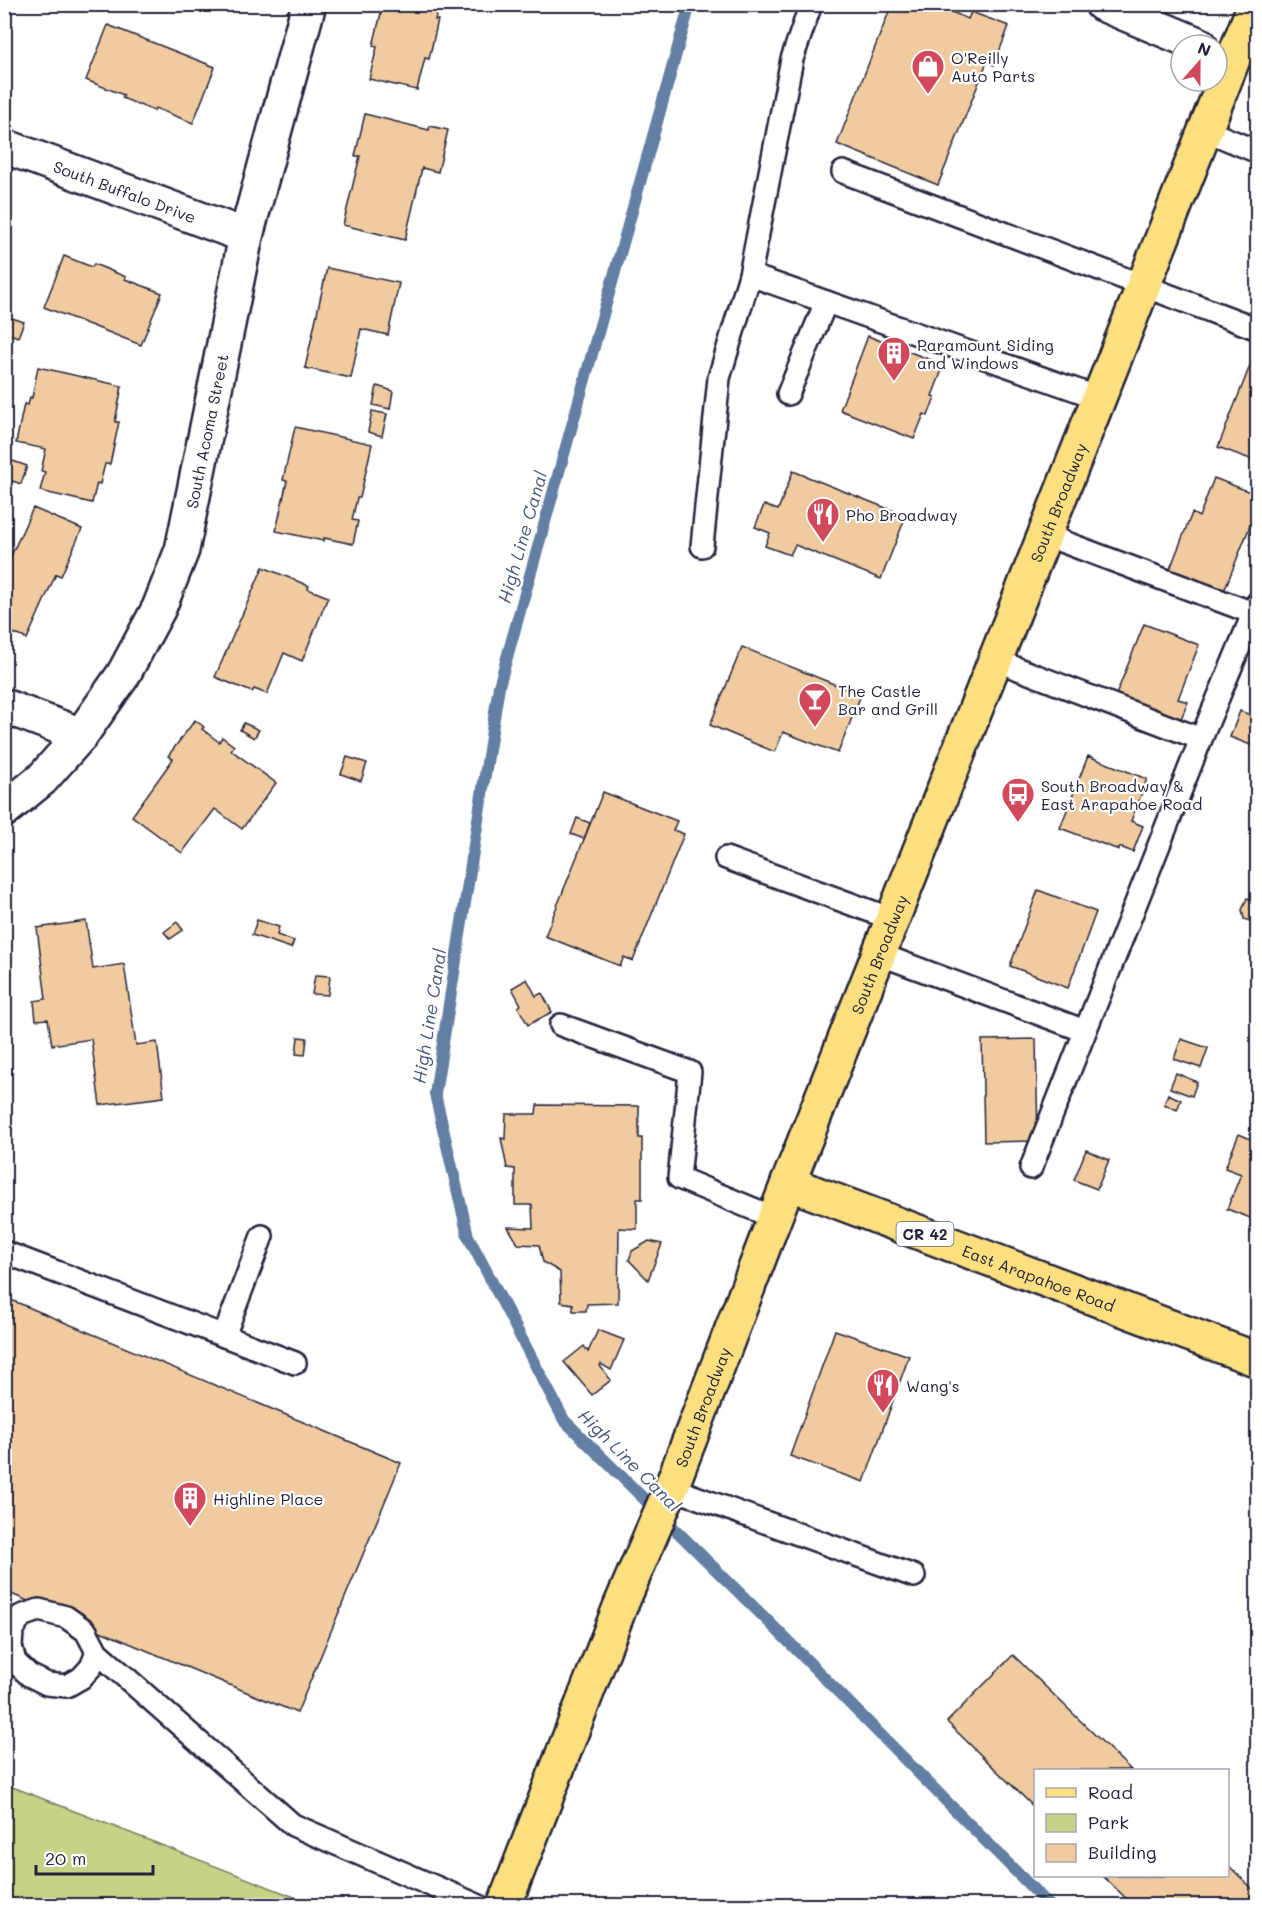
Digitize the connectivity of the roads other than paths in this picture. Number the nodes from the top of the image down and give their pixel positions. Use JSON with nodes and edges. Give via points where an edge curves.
{"nodes":[{"id":1,"x":309,"y":4,"type":"edge"},
{"id":2,"x":811,"y":4,"type":"edge"},
{"id":3,"x":1102,"y":4,"type":"edge"},
{"id":4,"x":1254,"y":14,"type":"edge"},
{"id":5,"x":1171,"y":33,"type":"edge"},
{"id":6,"x":1229,"y":50,"type":"edge"},
{"id":7,"x":1215,"y":93,"type":"edge"},
{"id":8,"x":1205,"y":130,"type":"junction"},
{"id":9,"x":4,"y":146,"type":"edge"},
{"id":10,"x":1257,"y":152,"type":"edge"},
{"id":11,"x":843,"y":172,"type":"dead end"},
{"id":12,"x":246,"y":236,"type":"junction"},
{"id":13,"x":750,"y":275,"type":"junction"},
{"id":14,"x":1144,"y":286,"type":"junction"},
{"id":15,"x":826,"y":302,"type":"junction"},
{"id":16,"x":1257,"y":329,"type":"edge"},
{"id":17,"x":788,"y":394,"type":"dead end"},
{"id":18,"x":1099,"y":398,"type":"junction"},
{"id":19,"x":1045,"y":535,"type":"junction"},
{"id":20,"x":702,"y":546,"type":"dead end"},
{"id":21,"x":1255,"y":608,"type":"edge"},
{"id":22,"x":995,"y":660,"type":"junction"},
{"id":23,"x":4,"y":706,"type":"edge"},
{"id":24,"x":81,"y":735,"type":"junction"},
{"id":25,"x":1201,"y":739,"type":"junction"},
{"id":26,"x":4,"y":810,"type":"edge"},
{"id":27,"x":726,"y":858,"type":"dead end"},
{"id":28,"x":892,"y":919,"type":"junction"},
{"id":29,"x":879,"y":954,"type":"junction"},
{"id":30,"x":561,"y":1025,"type":"dead end"},
{"id":31,"x":1085,"y":1032,"type":"junction"},
{"id":32,"x":1031,"y":1168,"type":"dead end"},
{"id":33,"x":788,"y":1183,"type":"junction"},
{"id":34,"x":775,"y":1218,"type":"junction"},
{"id":35,"x":261,"y":1236,"type":"dead end"},
{"id":36,"x":4,"y":1252,"type":"edge"},
{"id":37,"x":224,"y":1336,"type":"junction"},
{"id":38,"x":1257,"y":1360,"type":"edge"},
{"id":39,"x":295,"y":1363,"type":"dead end"},
{"id":40,"x":671,"y":1488,"type":"junction"},
{"id":41,"x":914,"y":1575,"type":"dead end"},
{"id":42,"x":8,"y":1630,"type":"edge"},
{"id":43,"x":97,"y":1653,"type":"junction"},
{"id":44,"x":479,"y":1905,"type":"edge"},
{"id":45,"x":504,"y":1905,"type":"edge"}],
"edges":[{"from":1,"to":12,"type":"street","name":"South Acoma Street"},
{"from":2,"to":13,"type":"lane","via":[[792,59]]},
{"from":3,"to":5,"type":"street"},
{"from":4,"to":6,"type":"main road","name":"South Broadway"},
{"from":7,"to":8,"type":"main road","name":"South Broadway"},
{"from":8,"to":10,"type":"lane"},
{"from":8,"to":14,"type":"main road","name":"South Broadway"},
{"from":9,"to":12,"type":"street","name":"South Buffalo Drive"},
{"from":11,"to":14,"type":"lane"},
{"from":12,"to":24,"type":"street","name":"South Acoma Street","via":[[182,550],[159,608],[123,675]]},
{"from":13,"to":15,"type":"lane"},
{"from":13,"to":20,"type":"lane","via":[[719,378]]},
{"from":14,"to":16,"type":"lane"},
{"from":14,"to":18,"type":"main road","name":"South Broadway"},
{"from":15,"to":17,"type":"lane"},
{"from":15,"to":18,"type":"lane"},
{"from":18,"to":19,"type":"main road","name":"South Broadway"},
{"from":19,"to":21,"type":"lane"},
{"from":19,"to":22,"type":"main road","name":"South Broadway"},
{"from":21,"to":25,"type":"lane"},
{"from":22,"to":25,"type":"lane"},
{"from":22,"to":28,"type":"main road","name":"South Broadway"},
{"from":23,"to":24,"type":"street"},
{"from":24,"to":26,"type":"street","name":"South Acoma Street","via":[[42,780]]},
{"from":25,"to":31,"type":"lane"},
{"from":27,"to":28,"type":"lane"},
{"from":28,"to":29,"type":"main road","name":"South Broadway"},
{"from":29,"to":31,"type":"lane"},
{"from":29,"to":33,"type":"main road","name":"South Broadway"},
{"from":30,"to":34,"type":"lane","via":[[690,1071],[680,1178]]},
{"from":31,"to":32,"type":"lane"},
{"from":33,"to":34,"type":"main road","name":"South Broadway"},
{"from":33,"to":38,"type":"main road","name":"East Arapahoe Road","number":"CR 42"},
{"from":34,"to":40,"type":"main road","name":"South Broadway"},
{"from":35,"to":37,"type":"lane"},
{"from":36,"to":37,"type":"lane"},
{"from":37,"to":39,"type":"lane"},
{"from":40,"to":41,"type":"lane"},
{"from":40,"to":45,"type":"main road","name":"South Broadway","via":[[620,1607]]},
{"from":42,"to":43,"type":"lane","via":[[21,1617],[39,1610],[66,1617],[86,1631]]},
{"from":42,"to":43,"type":"lane","via":[[15,1662],[47,1684],[67,1686],[81,1678]]},
{"from":43,"to":44,"type":"lane","via":[[293,1825]]}]}
